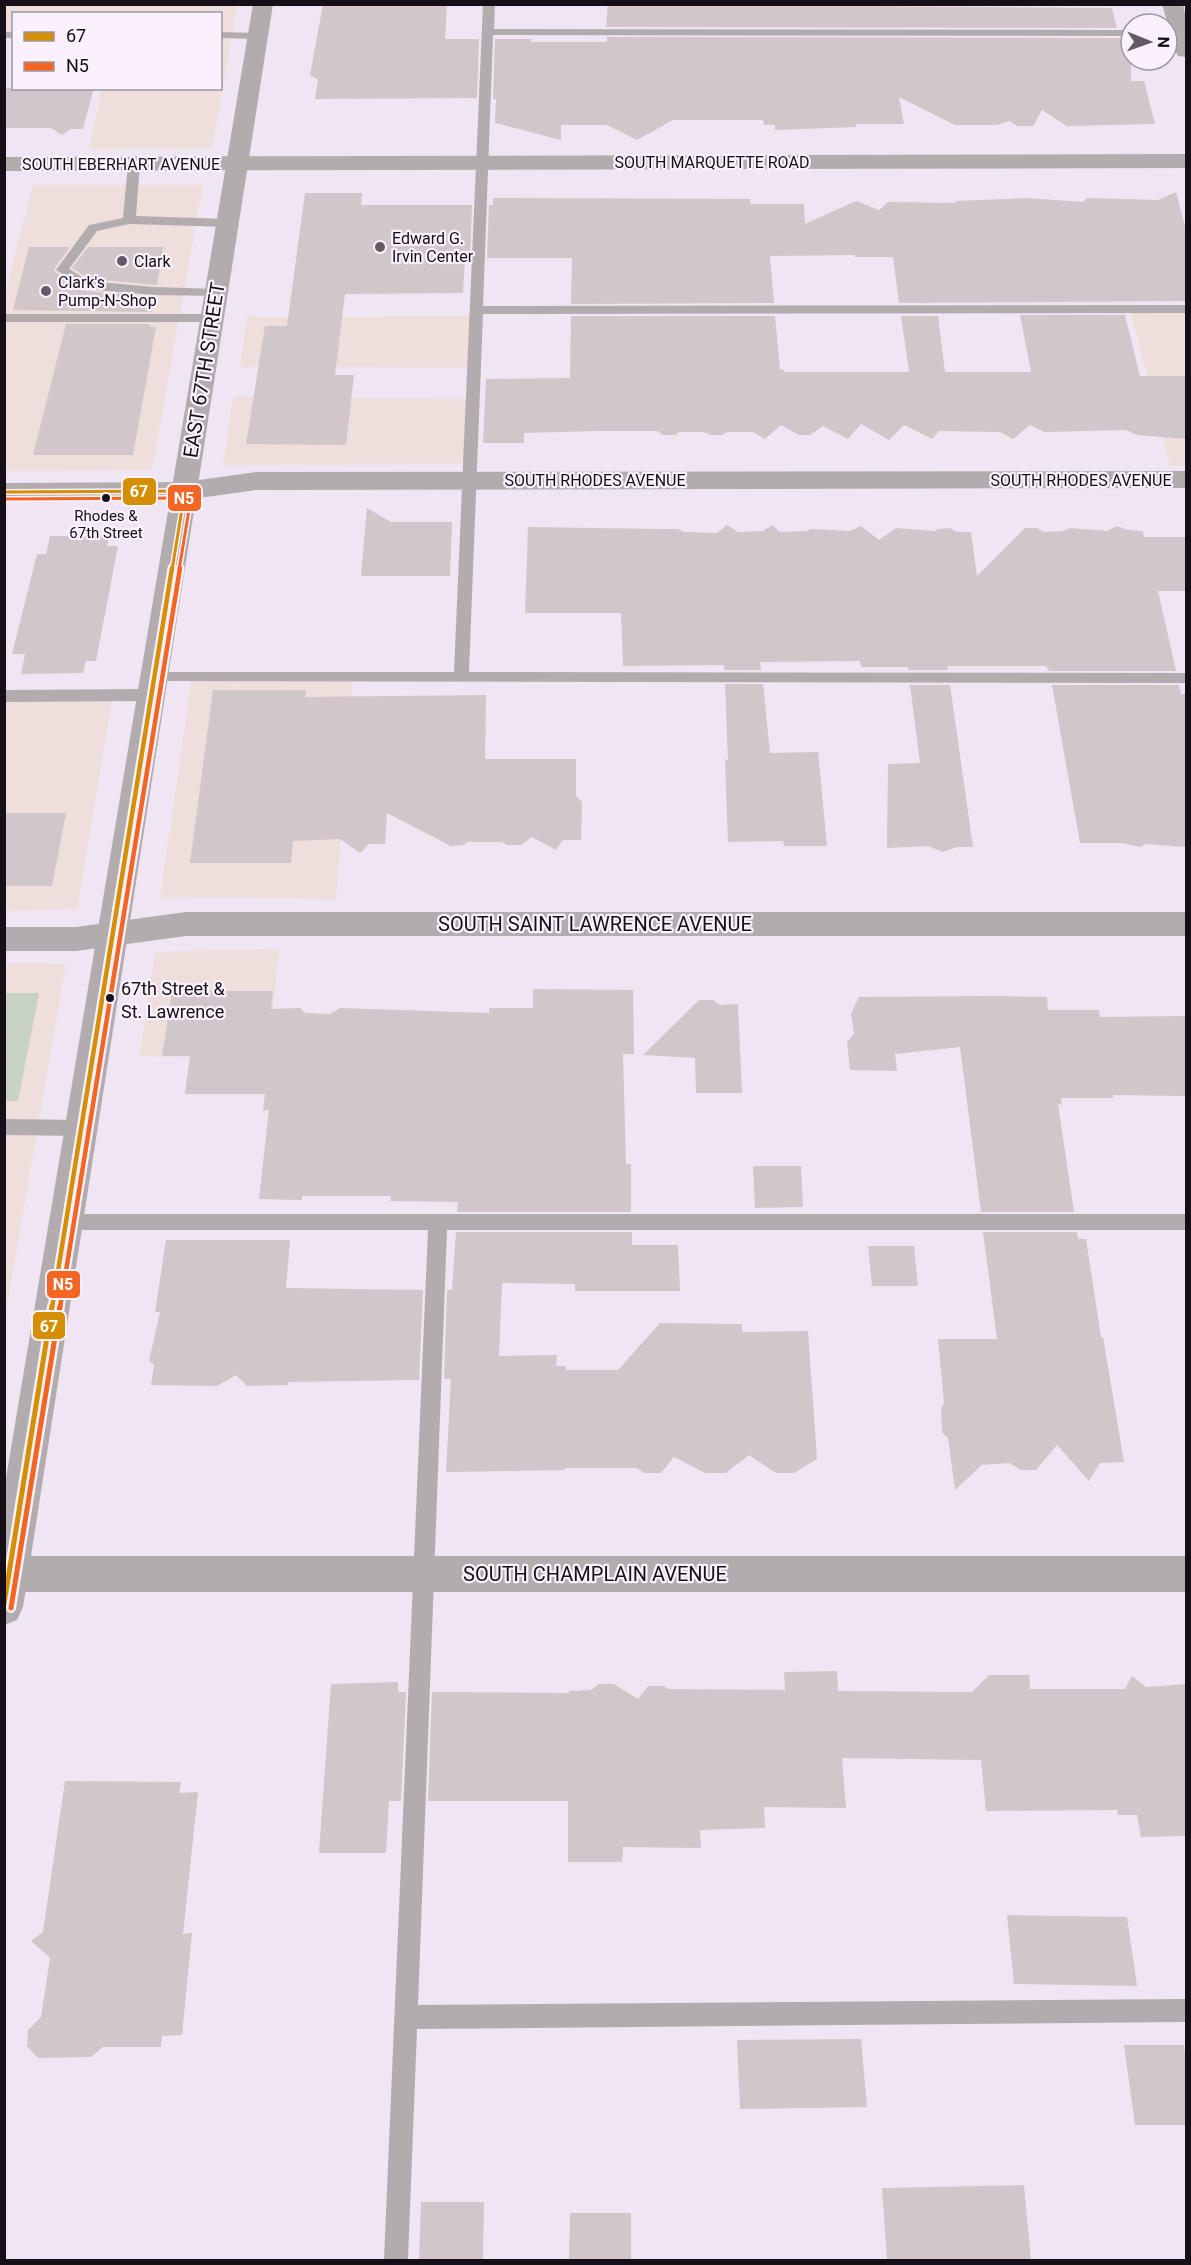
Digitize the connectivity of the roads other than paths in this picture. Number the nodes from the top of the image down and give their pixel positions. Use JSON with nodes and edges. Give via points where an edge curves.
{"nodes":[{"id":1,"x":263,"y":4,"type":"edge"},
{"id":2,"x":489,"y":4,"type":"edge"},
{"id":3,"x":1172,"y":4,"type":"edge"},
{"id":4,"x":488,"y":32,"type":"junction"},
{"id":5,"x":1119,"y":33,"type":"edge"},
{"id":6,"x":222,"y":35,"type":"edge"},
{"id":7,"x":258,"y":36,"type":"junction"},
{"id":8,"x":1180,"y":37,"type":"edge"},
{"id":9,"x":1186,"y":161,"type":"edge"},
{"id":10,"x":482,"y":162,"type":"junction"},
{"id":11,"x":238,"y":163,"type":"junction"},
{"id":12,"x":4,"y":164,"type":"edge"},
{"id":13,"x":134,"y":164,"type":"junction"},
{"id":14,"x":129,"y":220,"type":"junction"},
{"id":15,"x":228,"y":223,"type":"junction"},
{"id":16,"x":217,"y":293,"type":"junction"},
{"id":17,"x":1186,"y":309,"type":"edge"},
{"id":18,"x":476,"y":310,"type":"junction"},
{"id":19,"x":4,"y":318,"type":"edge"},
{"id":20,"x":213,"y":318,"type":"junction"},
{"id":21,"x":469,"y":480,"type":"junction"},
{"id":22,"x":1186,"y":480,"type":"edge"},
{"id":23,"x":185,"y":491,"type":"junction"},
{"id":24,"x":4,"y":492,"type":"edge"},
{"id":25,"x":461,"y":677,"type":"junction"},
{"id":26,"x":1186,"y":678,"type":"edge"},
{"id":27,"x":153,"y":686,"type":"junction"},
{"id":28,"x":4,"y":696,"type":"edge"},
{"id":29,"x":1186,"y":924,"type":"edge"},
{"id":30,"x":114,"y":934,"type":"junction"},
{"id":31,"x":4,"y":939,"type":"edge"},
{"id":32,"x":4,"y":1127,"type":"edge"},
{"id":33,"x":82,"y":1128,"type":"junction"},
{"id":34,"x":66,"y":1222,"type":"junction"},
{"id":35,"x":438,"y":1222,"type":"junction"},
{"id":36,"x":1186,"y":1222,"type":"edge"},
{"id":37,"x":425,"y":1574,"type":"junction"},
{"id":38,"x":1186,"y":1574,"type":"edge"},
{"id":39,"x":6,"y":1585,"type":"edge"},
{"id":40,"x":1186,"y":2011,"type":"edge"},
{"id":41,"x":406,"y":2017,"type":"junction"},
{"id":42,"x":396,"y":2260,"type":"edge"}],
"edges":[{"from":1,"to":7,"type":"street","name":"EAST 67TH STREET"},
{"from":2,"to":4,"type":"lane"},
{"from":3,"to":8,"type":"street"},
{"from":4,"to":5,"type":"lane"},
{"from":4,"to":10,"type":"lane"},
{"from":6,"to":7,"type":"lane"},
{"from":7,"to":11,"type":"street","name":"EAST 67TH STREET"},
{"from":9,"to":10,"type":"street","name":"SOUTH MARQUETTE ROAD"},
{"from":10,"to":11,"type":"street","name":"SOUTH MARQUETTE ROAD"},
{"from":10,"to":18,"type":"lane"},
{"from":11,"to":13,"type":"street","name":"SOUTH EBERHART AVENUE"},
{"from":11,"to":15,"type":"street","name":"EAST 67TH STREET"},
{"from":12,"to":13,"type":"street","name":"SOUTH EBERHART AVENUE"},
{"from":13,"to":14,"type":"lane"},
{"from":14,"to":15,"type":"lane"},
{"from":14,"to":16,"type":"lane","via":[[93,228],[62,270],[86,285]]},
{"from":15,"to":16,"type":"street","name":"EAST 67TH STREET"},
{"from":16,"to":20,"type":"street","name":"EAST 67TH STREET"},
{"from":17,"to":18,"type":"lane"},
{"from":18,"to":21,"type":"lane"},
{"from":19,"to":20,"type":"lane"},
{"from":20,"to":23,"type":"street","name":"EAST 67TH STREET"},
{"from":21,"to":22,"type":"street","name":"SOUTH RHODES AVENUE"},
{"from":21,"to":23,"type":"street","name":"SOUTH RHODES AVENUE","via":[[256,481]]},
{"from":21,"to":25,"type":"lane"},
{"from":23,"to":24,"type":"street","name":"SOUTH RHODES AVENUE"},
{"from":23,"to":27,"type":"street","name":"EAST 67TH STREET"},
{"from":25,"to":26,"type":"lane"},
{"from":25,"to":27,"type":"lane"},
{"from":27,"to":28,"type":"lane"},
{"from":27,"to":30,"type":"street","name":"EAST 67TH STREET"},
{"from":29,"to":30,"type":"street","name":"SOUTH SAINT LAWRENCE AVENUE","via":[[186,924]]},
{"from":30,"to":31,"type":"street","name":"SOUTH SAINT LAWRENCE AVENUE","via":[[76,939]]},
{"from":30,"to":33,"type":"street","name":"EAST 67TH STREET"},
{"from":32,"to":33,"type":"lane"},
{"from":33,"to":34,"type":"street","name":"EAST 67TH STREET"},
{"from":34,"to":35,"type":"lane"},
{"from":34,"to":39,"type":"street","name":"EAST 67TH STREET"},
{"from":35,"to":36,"type":"lane"},
{"from":35,"to":37,"type":"lane"},
{"from":37,"to":38,"type":"street","name":"SOUTH CHAMPLAIN AVENUE"},
{"from":37,"to":39,"type":"street","name":"SOUTH CHAMPLAIN AVENUE"},
{"from":37,"to":41,"type":"lane"},
{"from":40,"to":41,"type":"lane"},
{"from":41,"to":42,"type":"lane"}]}
